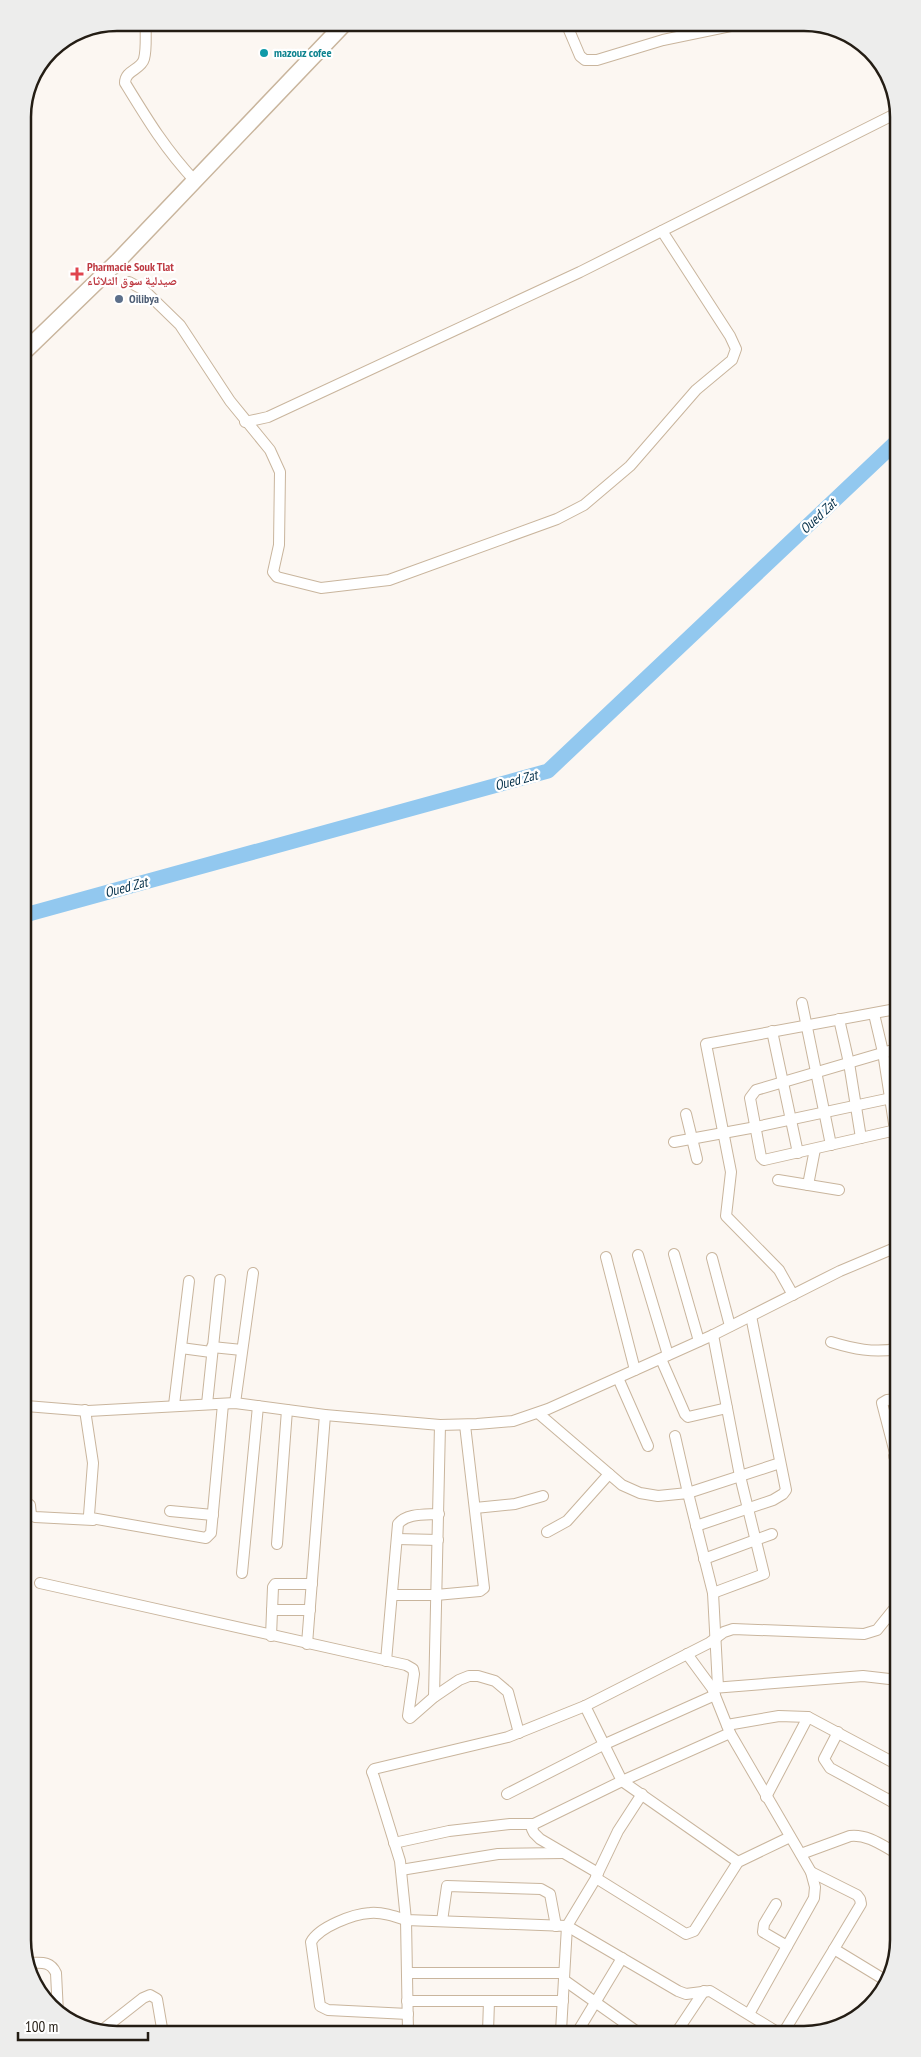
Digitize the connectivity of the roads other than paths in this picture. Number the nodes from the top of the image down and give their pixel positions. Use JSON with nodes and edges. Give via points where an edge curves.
{"nodes":[{"id":1,"x":145,"y":31,"type":"edge"},
{"id":2,"x":337,"y":31,"type":"edge"},
{"id":3,"x":569,"y":31,"type":"edge"},
{"id":4,"x":706,"y":31,"type":"edge"},
{"id":5,"x":890,"y":117,"type":"edge"},
{"id":6,"x":195,"y":181,"type":"junction"},
{"id":7,"x":662,"y":231,"type":"junction"},
{"id":8,"x":129,"y":282,"type":"dead end"},
{"id":9,"x":31,"y":345,"type":"edge"},
{"id":10,"x":245,"y":422,"type":"junction"},
{"id":11,"x":802,"y":1003,"type":"dead end"},
{"id":12,"x":890,"y":1010,"type":"edge"},
{"id":13,"x":874,"y":1014,"type":"junction"},
{"id":14,"x":839,"y":1019,"type":"junction"},
{"id":15,"x":806,"y":1025,"type":"junction"},
{"id":16,"x":772,"y":1031,"type":"junction"},
{"id":17,"x":890,"y":1050,"type":"edge"},
{"id":18,"x":883,"y":1052,"type":"junction"},
{"id":19,"x":849,"y":1063,"type":"junction"},
{"id":20,"x":816,"y":1072,"type":"junction"},
{"id":21,"x":784,"y":1081,"type":"junction"},
{"id":22,"x":890,"y":1084,"type":"edge"},
{"id":23,"x":890,"y":1099,"type":"edge"},
{"id":24,"x":856,"y":1106,"type":"junction"},
{"id":25,"x":825,"y":1112,"type":"junction"},
{"id":26,"x":686,"y":1114,"type":"dead end"},
{"id":27,"x":792,"y":1119,"type":"junction"},
{"id":28,"x":756,"y":1127,"type":"junction"},
{"id":29,"x":890,"y":1131,"type":"edge"},
{"id":30,"x":725,"y":1133,"type":"junction"},
{"id":31,"x":861,"y":1138,"type":"junction"},
{"id":32,"x":692,"y":1139,"type":"junction"},
{"id":33,"x":674,"y":1142,"type":"dead end"},
{"id":34,"x":831,"y":1145,"type":"junction"},
{"id":35,"x":815,"y":1149,"type":"junction"},
{"id":36,"x":798,"y":1153,"type":"junction"},
{"id":37,"x":697,"y":1159,"type":"dead end"},
{"id":38,"x":778,"y":1180,"type":"dead end"},
{"id":39,"x":808,"y":1185,"type":"junction"},
{"id":40,"x":839,"y":1190,"type":"dead end"},
{"id":41,"x":890,"y":1250,"type":"edge"},
{"id":42,"x":674,"y":1254,"type":"dead end"},
{"id":43,"x":638,"y":1255,"type":"dead end"},
{"id":44,"x":606,"y":1257,"type":"dead end"},
{"id":45,"x":712,"y":1258,"type":"dead end"},
{"id":46,"x":253,"y":1274,"type":"dead end"},
{"id":47,"x":220,"y":1280,"type":"dead end"},
{"id":48,"x":190,"y":1281,"type":"dead end"},
{"id":49,"x":793,"y":1295,"type":"junction"},
{"id":50,"x":751,"y":1316,"type":"junction"},
{"id":51,"x":730,"y":1326,"type":"junction"},
{"id":52,"x":712,"y":1335,"type":"junction"},
{"id":53,"x":699,"y":1341,"type":"junction"},
{"id":54,"x":831,"y":1342,"type":"dead end"},
{"id":55,"x":181,"y":1348,"type":"junction"},
{"id":56,"x":212,"y":1350,"type":"junction"},
{"id":57,"x":242,"y":1350,"type":"junction"},
{"id":58,"x":890,"y":1350,"type":"edge"},
{"id":59,"x":664,"y":1357,"type":"junction"},
{"id":60,"x":635,"y":1370,"type":"junction"},
{"id":61,"x":618,"y":1378,"type":"junction"},
{"id":62,"x":890,"y":1400,"type":"edge"},
{"id":63,"x":235,"y":1403,"type":"junction"},
{"id":64,"x":207,"y":1404,"type":"junction"},
{"id":65,"x":223,"y":1404,"type":"junction"},
{"id":66,"x":174,"y":1405,"type":"junction"},
{"id":67,"x":31,"y":1406,"type":"edge"},
{"id":68,"x":258,"y":1406,"type":"junction"},
{"id":69,"x":727,"y":1408,"type":"junction"},
{"id":70,"x":85,"y":1410,"type":"junction"},
{"id":71,"x":287,"y":1410,"type":"junction"},
{"id":72,"x":538,"y":1412,"type":"junction"},
{"id":73,"x":325,"y":1415,"type":"junction"},
{"id":74,"x":440,"y":1425,"type":"junction"},
{"id":75,"x":465,"y":1425,"type":"junction"},
{"id":76,"x":890,"y":1431,"type":"edge"},
{"id":77,"x":675,"y":1436,"type":"dead end"},
{"id":78,"x":648,"y":1446,"type":"dead end"},
{"id":79,"x":780,"y":1463,"type":"junction"},
{"id":80,"x":609,"y":1474,"type":"junction"},
{"id":81,"x":740,"y":1476,"type":"junction"},
{"id":82,"x":688,"y":1493,"type":"junction"},
{"id":83,"x":543,"y":1496,"type":"dead end"},
{"id":84,"x":475,"y":1508,"type":"junction"},
{"id":85,"x":747,"y":1509,"type":"junction"},
{"id":86,"x":170,"y":1511,"type":"dead end"},
{"id":87,"x":439,"y":1514,"type":"junction"},
{"id":88,"x":31,"y":1515,"type":"edge"},
{"id":89,"x":212,"y":1515,"type":"junction"},
{"id":90,"x":93,"y":1520,"type":"junction"},
{"id":91,"x":696,"y":1526,"type":"junction"},
{"id":92,"x":547,"y":1532,"type":"dead end"},
{"id":93,"x":772,"y":1534,"type":"dead end"},
{"id":94,"x":397,"y":1539,"type":"junction"},
{"id":95,"x":438,"y":1540,"type":"junction"},
{"id":96,"x":755,"y":1540,"type":"junction"},
{"id":97,"x":276,"y":1544,"type":"dead end"},
{"id":98,"x":704,"y":1559,"type":"junction"},
{"id":99,"x":242,"y":1573,"type":"dead end"},
{"id":100,"x":40,"y":1583,"type":"dead end"},
{"id":101,"x":312,"y":1584,"type":"junction"},
{"id":102,"x":713,"y":1593,"type":"junction"},
{"id":103,"x":392,"y":1595,"type":"junction"},
{"id":104,"x":436,"y":1595,"type":"junction"},
{"id":105,"x":272,"y":1610,"type":"junction"},
{"id":106,"x":310,"y":1610,"type":"junction"},
{"id":107,"x":890,"y":1613,"type":"edge"},
{"id":108,"x":270,"y":1636,"type":"junction"},
{"id":109,"x":716,"y":1639,"type":"junction"},
{"id":110,"x":307,"y":1644,"type":"junction"},
{"id":111,"x":687,"y":1654,"type":"junction"},
{"id":112,"x":386,"y":1661,"type":"junction"},
{"id":113,"x":890,"y":1679,"type":"edge"},
{"id":114,"x":715,"y":1690,"type":"junction"},
{"id":115,"x":434,"y":1697,"type":"junction"},
{"id":116,"x":585,"y":1706,"type":"junction"},
{"id":117,"x":808,"y":1717,"type":"junction"},
{"id":118,"x":729,"y":1729,"type":"junction"},
{"id":119,"x":838,"y":1732,"type":"junction"},
{"id":120,"x":519,"y":1733,"type":"junction"},
{"id":121,"x":603,"y":1745,"type":"junction"},
{"id":122,"x":890,"y":1761,"type":"edge"},
{"id":123,"x":622,"y":1780,"type":"junction"},
{"id":124,"x":507,"y":1794,"type":"dead end"},
{"id":125,"x":642,"y":1794,"type":"junction"},
{"id":126,"x":766,"y":1797,"type":"junction"},
{"id":127,"x":890,"y":1801,"type":"edge"},
{"id":128,"x":534,"y":1824,"type":"junction"},
{"id":129,"x":790,"y":1837,"type":"junction"},
{"id":130,"x":394,"y":1843,"type":"junction"},
{"id":131,"x":890,"y":1850,"type":"edge"},
{"id":132,"x":564,"y":1853,"type":"junction"},
{"id":133,"x":800,"y":1854,"type":"junction"},
{"id":134,"x":738,"y":1862,"type":"junction"},
{"id":135,"x":400,"y":1870,"type":"junction"},
{"id":136,"x":811,"y":1872,"type":"junction"},
{"id":137,"x":597,"y":1875,"type":"junction"},
{"id":138,"x":776,"y":1904,"type":"dead end"},
{"id":139,"x":406,"y":1920,"type":"junction"},
{"id":140,"x":442,"y":1921,"type":"junction"},
{"id":141,"x":556,"y":1926,"type":"junction"},
{"id":142,"x":567,"y":1926,"type":"junction"},
{"id":143,"x":787,"y":1946,"type":"junction"},
{"id":144,"x":834,"y":1949,"type":"junction"},
{"id":145,"x":622,"y":1958,"type":"junction"},
{"id":146,"x":35,"y":1963,"type":"edge"},
{"id":147,"x":407,"y":1973,"type":"junction"},
{"id":148,"x":564,"y":1976,"type":"junction"},
{"id":149,"x":881,"y":1978,"type":"edge"},
{"id":150,"x":704,"y":1991,"type":"junction"},
{"id":151,"x":407,"y":2001,"type":"junction"},
{"id":152,"x":489,"y":2001,"type":"junction"},
{"id":153,"x":563,"y":2001,"type":"junction"},
{"id":154,"x":57,"y":2002,"type":"edge"},
{"id":155,"x":596,"y":2002,"type":"junction"},
{"id":156,"x":408,"y":2014,"type":"junction"},
{"id":157,"x":749,"y":2014,"type":"junction"},
{"id":158,"x":108,"y":2025,"type":"edge"},
{"id":159,"x":162,"y":2026,"type":"edge"},
{"id":160,"x":408,"y":2026,"type":"edge"},
{"id":161,"x":488,"y":2026,"type":"edge"},
{"id":162,"x":561,"y":2026,"type":"edge"},
{"id":163,"x":581,"y":2026,"type":"edge"},
{"id":164,"x":629,"y":2026,"type":"edge"},
{"id":165,"x":681,"y":2026,"type":"edge"},
{"id":166,"x":768,"y":2026,"type":"edge"},
{"id":167,"x":787,"y":2026,"type":"edge"}],
"edges":[{"from":1,"to":6,"type":"street","via":[[143,61],[128,74],[125,83],[167,149]]},
{"from":2,"to":6,"type":"main road"},
{"from":3,"to":4,"type":"street","via":[[580,56],[585,60],[597,60]]},
{"from":5,"to":7,"type":"street"},
{"from":6,"to":9,"type":"main road"},
{"from":7,"to":10,"type":"street","via":[[277,414]]},
{"from":7,"to":10,"type":"street","via":[[730,336],[736,349],[732,360],[696,390],[630,466],[584,506],[557,519],[389,580],[321,588],[278,578],[273,572],[279,545],[280,472],[270,450]]},
{"from":8,"to":10,"type":"street","via":[[144,290],[180,325]]},
{"from":11,"to":15,"type":"street"},
{"from":12,"to":13,"type":"street"},
{"from":13,"to":14,"type":"street"},
{"from":13,"to":18,"type":"street"},
{"from":14,"to":15,"type":"street"},
{"from":14,"to":19,"type":"street"},
{"from":15,"to":16,"type":"street"},
{"from":15,"to":20,"type":"street"},
{"from":16,"to":21,"type":"street"},
{"from":16,"to":30,"type":"street","via":[[706,1044]]},
{"from":17,"to":18,"type":"street"},
{"from":18,"to":19,"type":"street"},
{"from":18,"to":22,"type":"street"},
{"from":19,"to":20,"type":"street"},
{"from":19,"to":24,"type":"street"},
{"from":20,"to":21,"type":"street"},
{"from":20,"to":25,"type":"street"},
{"from":21,"to":27,"type":"street"},
{"from":21,"to":28,"type":"street","via":[[752,1093],[750,1098]]},
{"from":23,"to":24,"type":"street"},
{"from":24,"to":25,"type":"street"},
{"from":24,"to":31,"type":"street"},
{"from":25,"to":27,"type":"street"},
{"from":25,"to":34,"type":"street"},
{"from":26,"to":32,"type":"street"},
{"from":27,"to":28,"type":"street"},
{"from":27,"to":36,"type":"street"},
{"from":28,"to":30,"type":"street"},
{"from":28,"to":36,"type":"street","via":[[764,1160]]},
{"from":29,"to":31,"type":"street"},
{"from":30,"to":32,"type":"street"},
{"from":30,"to":49,"type":"street","via":[[731,1172],[726,1216],[779,1270]]},
{"from":31,"to":34,"type":"street"},
{"from":32,"to":33,"type":"street"},
{"from":32,"to":37,"type":"street"},
{"from":34,"to":35,"type":"street"},
{"from":35,"to":36,"type":"street"},
{"from":35,"to":39,"type":"street"},
{"from":38,"to":39,"type":"street"},
{"from":39,"to":40,"type":"street"},
{"from":41,"to":49,"type":"street"},
{"from":42,"to":53,"type":"street"},
{"from":43,"to":59,"type":"street"},
{"from":44,"to":60,"type":"street"},
{"from":45,"to":51,"type":"street"},
{"from":46,"to":57,"type":"street"},
{"from":47,"to":56,"type":"street"},
{"from":48,"to":55,"type":"street"},
{"from":49,"to":50,"type":"street"},
{"from":50,"to":51,"type":"street"},
{"from":50,"to":79,"type":"street"},
{"from":51,"to":52,"type":"street"},
{"from":52,"to":53,"type":"street"},
{"from":52,"to":69,"type":"street"},
{"from":53,"to":59,"type":"street"},
{"from":54,"to":58,"type":"street","via":[[858,1350]]},
{"from":55,"to":56,"type":"street"},
{"from":55,"to":66,"type":"street"},
{"from":56,"to":57,"type":"street"},
{"from":56,"to":64,"type":"street"},
{"from":57,"to":63,"type":"street"},
{"from":59,"to":60,"type":"street"},
{"from":59,"to":69,"type":"street","via":[[688,1417]]},
{"from":60,"to":61,"type":"street"},
{"from":61,"to":72,"type":"street"},
{"from":61,"to":78,"type":"street"},
{"from":62,"to":76,"type":"street","via":[[882,1403]]},
{"from":63,"to":65,"type":"street"},
{"from":63,"to":68,"type":"street"},
{"from":64,"to":65,"type":"street"},
{"from":64,"to":66,"type":"street"},
{"from":65,"to":89,"type":"street"},
{"from":66,"to":70,"type":"street"},
{"from":67,"to":70,"type":"street"},
{"from":68,"to":71,"type":"street"},
{"from":68,"to":99,"type":"street"},
{"from":69,"to":81,"type":"street"},
{"from":70,"to":90,"type":"street","via":[[93,1463],[90,1515]]},
{"from":71,"to":73,"type":"street"},
{"from":71,"to":97,"type":"street"},
{"from":72,"to":75,"type":"street","via":[[513,1421]]},
{"from":72,"to":80,"type":"street"},
{"from":73,"to":74,"type":"street"},
{"from":73,"to":101,"type":"street"},
{"from":74,"to":75,"type":"street"},
{"from":74,"to":87,"type":"street"},
{"from":75,"to":84,"type":"street"},
{"from":77,"to":82,"type":"street"},
{"from":79,"to":81,"type":"street"},
{"from":79,"to":85,"type":"street","via":[[786,1490],[773,1500]]},
{"from":80,"to":82,"type":"street","via":[[622,1485],[640,1493],[658,1496]]},
{"from":80,"to":92,"type":"street","via":[[568,1521]]},
{"from":81,"to":82,"type":"street"},
{"from":81,"to":85,"type":"street"},
{"from":82,"to":91,"type":"street"},
{"from":83,"to":84,"type":"street","via":[[515,1504]]},
{"from":84,"to":104,"type":"street","via":[[484,1588]]},
{"from":85,"to":91,"type":"street"},
{"from":85,"to":96,"type":"street"},
{"from":86,"to":89,"type":"street"},
{"from":87,"to":94,"type":"street","via":[[402,1519],[398,1524]]},
{"from":87,"to":95,"type":"street"},
{"from":88,"to":90,"type":"street"},
{"from":89,"to":90,"type":"street","via":[[211,1533],[206,1538]]},
{"from":91,"to":98,"type":"street"},
{"from":93,"to":96,"type":"street"},
{"from":94,"to":95,"type":"street"},
{"from":94,"to":103,"type":"street"},
{"from":95,"to":104,"type":"street"},
{"from":96,"to":98,"type":"street"},
{"from":96,"to":102,"type":"street","via":[[764,1574]]},
{"from":98,"to":102,"type":"street"},
{"from":100,"to":108,"type":"street"},
{"from":101,"to":105,"type":"street","via":[[275,1584]]},
{"from":101,"to":106,"type":"street"},
{"from":102,"to":109,"type":"street"},
{"from":103,"to":104,"type":"street"},
{"from":103,"to":112,"type":"street"},
{"from":104,"to":115,"type":"street"},
{"from":105,"to":106,"type":"street"},
{"from":105,"to":108,"type":"street"},
{"from":106,"to":110,"type":"street"},
{"from":107,"to":109,"type":"street","via":[[876,1630],[864,1634],[733,1629]]},
{"from":108,"to":110,"type":"street"},
{"from":109,"to":111,"type":"street"},
{"from":109,"to":114,"type":"street"},
{"from":110,"to":112,"type":"street"},
{"from":111,"to":114,"type":"street"},
{"from":111,"to":116,"type":"street"},
{"from":112,"to":115,"type":"street","via":[[413,1669],[410,1718]]},
{"from":113,"to":114,"type":"street","via":[[863,1676]]},
{"from":114,"to":118,"type":"street"},
{"from":114,"to":121,"type":"street"},
{"from":115,"to":120,"type":"street","via":[[469,1676],[495,1681],[508,1692]]},
{"from":116,"to":120,"type":"street"},
{"from":116,"to":121,"type":"street"},
{"from":117,"to":118,"type":"street","via":[[779,1716]]},
{"from":117,"to":119,"type":"street"},
{"from":117,"to":126,"type":"street"},
{"from":118,"to":123,"type":"street"},
{"from":118,"to":126,"type":"street"},
{"from":119,"to":122,"type":"street"},
{"from":119,"to":127,"type":"street","via":[[824,1758],[825,1763]]},
{"from":120,"to":130,"type":"street","via":[[374,1769],[372,1772]]},
{"from":121,"to":123,"type":"street"},
{"from":121,"to":124,"type":"street"},
{"from":123,"to":125,"type":"street"},
{"from":123,"to":128,"type":"street"},
{"from":125,"to":134,"type":"street"},
{"from":125,"to":137,"type":"street","via":[[618,1831]]},
{"from":126,"to":129,"type":"street"},
{"from":128,"to":130,"type":"street","via":[[449,1831]]},
{"from":128,"to":132,"type":"street","via":[[534,1834]]},
{"from":129,"to":133,"type":"street"},
{"from":129,"to":134,"type":"street"},
{"from":130,"to":135,"type":"street"},
{"from":131,"to":133,"type":"street","via":[[858,1835]]},
{"from":132,"to":135,"type":"street","via":[[498,1854]]},
{"from":132,"to":137,"type":"street"},
{"from":133,"to":136,"type":"street"},
{"from":134,"to":137,"type":"street","via":[[690,1934]]},
{"from":135,"to":139,"type":"street"},
{"from":136,"to":143,"type":"street","via":[[814,1898]]},
{"from":136,"to":144,"type":"street","via":[[860,1899],[861,1904]]},
{"from":137,"to":142,"type":"street"},
{"from":138,"to":143,"type":"street","via":[[763,1932]]},
{"from":139,"to":140,"type":"street"},
{"from":139,"to":147,"type":"street"},
{"from":139,"to":156,"type":"street","via":[[372,1912],[355,1915],[319,1931],[311,1942],[320,2006],[328,2010]]},
{"from":140,"to":141,"type":"street"},
{"from":140,"to":141,"type":"street","via":[[447,1886],[541,1889],[550,1894]]},
{"from":141,"to":142,"type":"street"},
{"from":142,"to":145,"type":"street"},
{"from":142,"to":148,"type":"street"},
{"from":143,"to":157,"type":"street"},
{"from":144,"to":149,"type":"street"},
{"from":144,"to":167,"type":"street"},
{"from":145,"to":150,"type":"street","via":[[678,1991],[686,1994]]},
{"from":145,"to":155,"type":"street"},
{"from":146,"to":154,"type":"street","via":[[44,1962],[54,1968]]},
{"from":147,"to":148,"type":"street"},
{"from":147,"to":151,"type":"street"},
{"from":148,"to":153,"type":"street"},
{"from":148,"to":155,"type":"street"},
{"from":150,"to":157,"type":"street","via":[[710,1991]]},
{"from":150,"to":165,"type":"street"},
{"from":151,"to":152,"type":"street"},
{"from":151,"to":156,"type":"street"},
{"from":152,"to":153,"type":"street"},
{"from":152,"to":161,"type":"street"},
{"from":153,"to":162,"type":"street"},
{"from":155,"to":163,"type":"street"},
{"from":155,"to":164,"type":"street"},
{"from":156,"to":160,"type":"street"},
{"from":157,"to":166,"type":"street"},
{"from":158,"to":159,"type":"street","via":[[150,1995],[157,1999]]}]}
